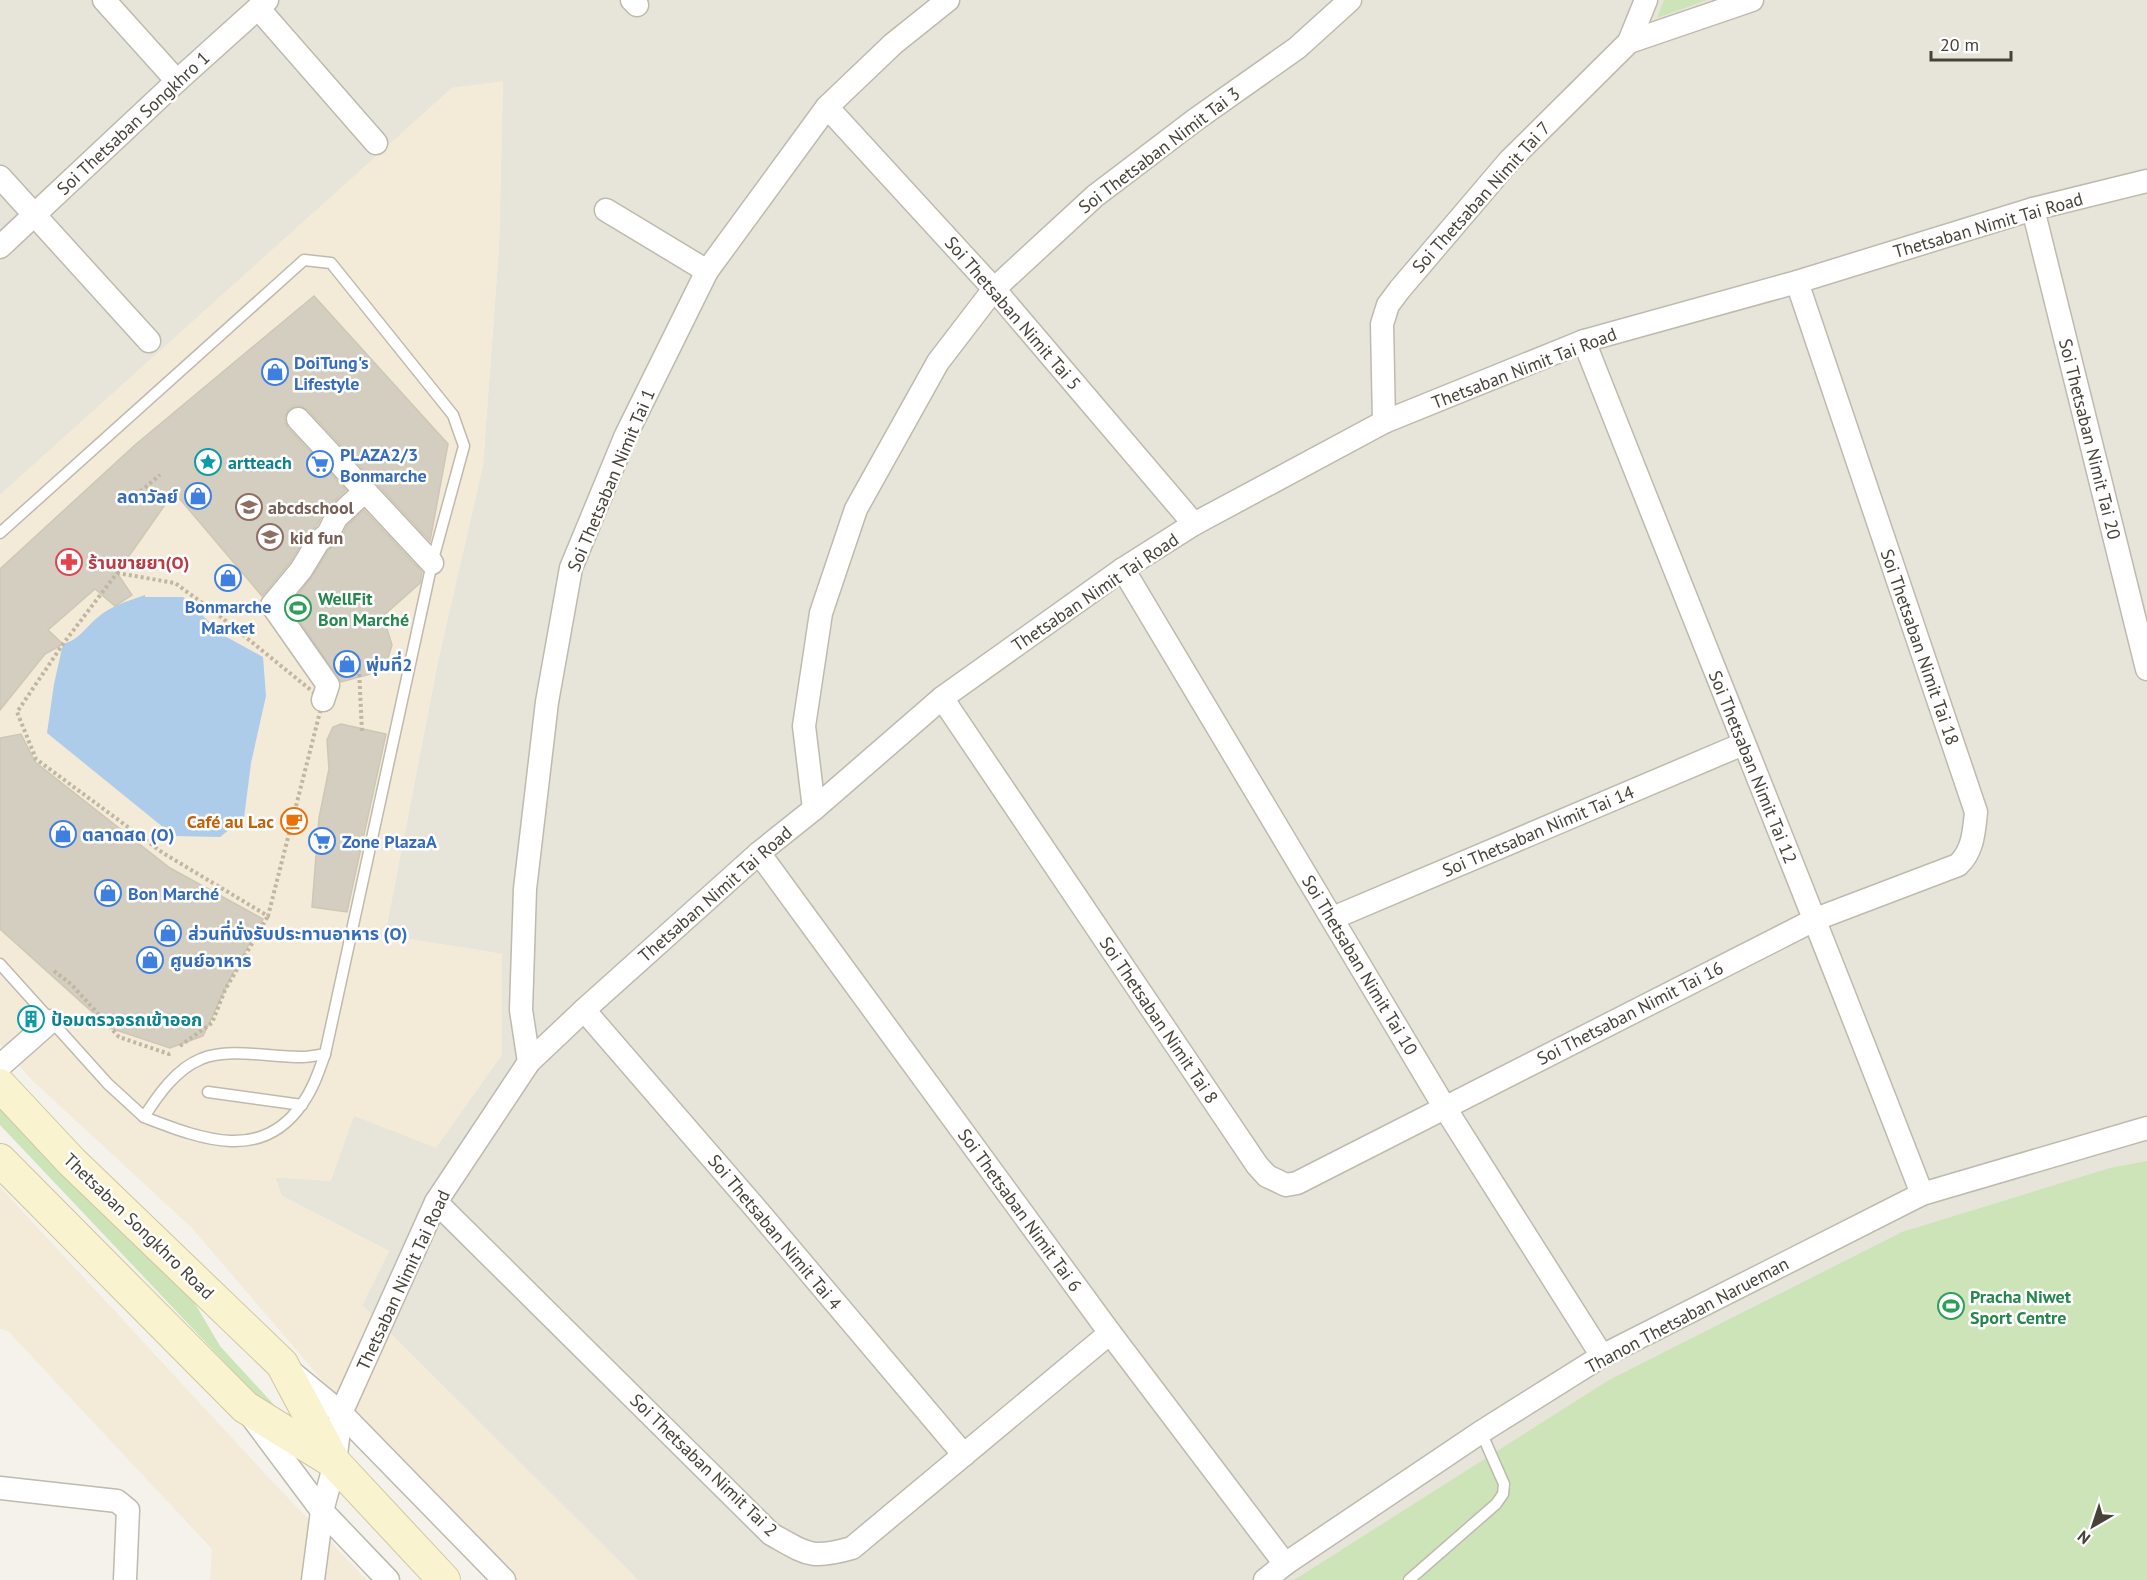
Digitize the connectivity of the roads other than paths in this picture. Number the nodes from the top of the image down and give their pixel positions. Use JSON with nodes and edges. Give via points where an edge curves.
{"nodes":[{"id":1,"x":104,"y":0,"type":"edge"},
{"id":2,"x":948,"y":0,"type":"edge"},
{"id":3,"x":1350,"y":0,"type":"edge"},
{"id":4,"x":1646,"y":0,"type":"edge"},
{"id":5,"x":1752,"y":0,"type":"edge"},
{"id":6,"x":262,"y":4,"type":"edge"},
{"id":7,"x":1629,"y":42,"type":"junction"},
{"id":8,"x":177,"y":81,"type":"junction"},
{"id":9,"x":827,"y":106,"type":"junction"},
{"id":10,"x":376,"y":143,"type":"dead end"},
{"id":11,"x":0,"y":177,"type":"edge"},
{"id":12,"x":2147,"y":181,"type":"edge"},
{"id":13,"x":2033,"y":209,"type":"junction"},
{"id":14,"x":606,"y":210,"type":"dead end"},
{"id":15,"x":34,"y":216,"type":"junction"},
{"id":16,"x":0,"y":247,"type":"edge"},
{"id":17,"x":707,"y":271,"type":"junction"},
{"id":18,"x":1797,"y":282,"type":"junction"},
{"id":19,"x":994,"y":289,"type":"junction"},
{"id":20,"x":149,"y":340,"type":"dead end"},
{"id":21,"x":1584,"y":341,"type":"junction"},
{"id":22,"x":298,"y":418,"type":"dead end"},
{"id":23,"x":1384,"y":422,"type":"junction"},
{"id":24,"x":365,"y":491,"type":"junction"},
{"id":25,"x":1194,"y":524,"type":"junction"},
{"id":26,"x":0,"y":533,"type":"edge"},
{"id":27,"x":432,"y":563,"type":"junction"},
{"id":28,"x":1123,"y":569,"type":"junction"},
{"id":29,"x":2147,"y":669,"type":"edge"},
{"id":30,"x":942,"y":698,"type":"junction"},
{"id":31,"x":323,"y":700,"type":"road end"},
{"id":32,"x":1743,"y":744,"type":"junction"},
{"id":33,"x":814,"y":809,"type":"junction"},
{"id":34,"x":759,"y":853,"type":"junction"},
{"id":35,"x":1332,"y":918,"type":"junction"},
{"id":36,"x":1816,"y":919,"type":"junction"},
{"id":37,"x":0,"y":964,"type":"edge"},
{"id":38,"x":584,"y":1010,"type":"junction"},
{"id":39,"x":51,"y":1021,"type":"junction"},
{"id":40,"x":326,"y":1054,"type":"junction"},
{"id":41,"x":529,"y":1062,"type":"junction"},
{"id":42,"x":0,"y":1066,"type":"edge"},
{"id":43,"x":0,"y":1085,"type":"edge"},
{"id":44,"x":208,"y":1092,"type":"dead end"},
{"id":45,"x":302,"y":1105,"type":"junction"},
{"id":46,"x":1445,"y":1108,"type":"junction"},
{"id":47,"x":144,"y":1117,"type":"junction"},
{"id":48,"x":2147,"y":1128,"type":"edge"},
{"id":49,"x":0,"y":1160,"type":"edge"},
{"id":50,"x":1922,"y":1194,"type":"junction"},
{"id":51,"x":436,"y":1202,"type":"junction"},
{"id":52,"x":1110,"y":1333,"type":"junction"},
{"id":53,"x":1602,"y":1356,"type":"junction"},
{"id":54,"x":282,"y":1364,"type":"junction"},
{"id":55,"x":245,"y":1407,"type":"junction"},
{"id":56,"x":341,"y":1413,"type":"junction"},
{"id":57,"x":1481,"y":1432,"type":"junction"},
{"id":58,"x":964,"y":1455,"type":"junction"},
{"id":59,"x":335,"y":1463,"type":"junction"},
{"id":60,"x":0,"y":1488,"type":"edge"},
{"id":61,"x":322,"y":1512,"type":"junction"},
{"id":62,"x":1285,"y":1564,"type":"junction"},
{"id":63,"x":125,"y":1580,"type":"edge"},
{"id":64,"x":313,"y":1580,"type":"edge"},
{"id":65,"x":388,"y":1580,"type":"edge"},
{"id":66,"x":444,"y":1580,"type":"edge"},
{"id":67,"x":504,"y":1580,"type":"edge"},
{"id":68,"x":1265,"y":1580,"type":"edge"},
{"id":69,"x":1409,"y":1580,"type":"edge"}],
"edges":[{"from":1,"to":8,"type":"street"},
{"from":2,"to":9,"type":"street","name":"Soi Thetsaban Nimit Tai 1","via":[[892,44]]},
{"from":3,"to":19,"type":"street","name":"Soi Thetsaban Nimit Tai 3","via":[[1297,48],[1095,196]]},
{"from":4,"to":7,"type":"street","name":"Soi Thetsaban Nimit Tai 7"},
{"from":5,"to":7,"type":"street"},
{"from":6,"to":8,"type":"street","name":"Soi Thetsaban Songkhro 1"},
{"from":6,"to":10,"type":"street"},
{"from":7,"to":23,"type":"street","name":"Soi Thetsaban Nimit Tai 7","via":[[1509,161],[1388,305],[1382,324]]},
{"from":8,"to":15,"type":"street","name":"Soi Thetsaban Songkhro 1"},
{"from":9,"to":17,"type":"street","name":"Soi Thetsaban Nimit Tai 1"},
{"from":9,"to":19,"type":"street","name":"Soi Thetsaban Nimit Tai 5"},
{"from":11,"to":15,"type":"street"},
{"from":12,"to":13,"type":"street","name":"Thetsaban Nimit Tai Road"},
{"from":13,"to":18,"type":"street","name":"Thetsaban Nimit Tai Road"},
{"from":13,"to":29,"type":"street","name":"Soi Thetsaban Nimit Tai 20"},
{"from":14,"to":17,"type":"street"},
{"from":15,"to":16,"type":"street","name":"Soi Thetsaban Songkhro 1"},
{"from":15,"to":20,"type":"street"},
{"from":17,"to":41,"type":"street","name":"Soi Thetsaban Nimit Tai 1","via":[[626,435],[571,568],[548,702],[525,889],[521,1010]]},
{"from":18,"to":21,"type":"street","name":"Thetsaban Nimit Tai Road"},
{"from":18,"to":36,"type":"street","name":"Soi Thetsaban Nimit Tai 18","via":[[1976,812],[1967,857],[1958,865]]},
{"from":19,"to":25,"type":"street","name":"Soi Thetsaban Nimit Tai 5"},
{"from":19,"to":33,"type":"street","name":"Soi Thetsaban Nimit Tai 3","via":[[938,362],[856,509],[821,613],[804,726]]},
{"from":21,"to":23,"type":"street","name":"Thetsaban Nimit Tai Road"},
{"from":21,"to":32,"type":"street","name":"Soi Thetsaban Nimit Tai 12"},
{"from":22,"to":24,"type":"street"},
{"from":23,"to":25,"type":"street","name":"Thetsaban Nimit Tai Road"},
{"from":24,"to":27,"type":"street"},
{"from":24,"to":31,"type":"street","via":[[336,518],[328,534],[272,605],[328,685]]},
{"from":25,"to":28,"type":"street","name":"Thetsaban Nimit Tai Road"},
{"from":26,"to":27,"type":"lane","via":[[304,260],[331,263],[453,414],[464,446]]},
{"from":27,"to":40,"type":"lane"},
{"from":28,"to":30,"type":"street","name":"Thetsaban Nimit Tai Road"},
{"from":28,"to":35,"type":"street","name":"Soi Thetsaban Nimit Tai 10"},
{"from":30,"to":33,"type":"street","name":"Thetsaban Nimit Tai Road"},
{"from":30,"to":46,"type":"street","name":"Soi Thetsaban Nimit Tai 8","via":[[1267,1176],[1286,1185],[1297,1183]]},
{"from":32,"to":35,"type":"street","name":"Soi Thetsaban Nimit Tai 14"},
{"from":32,"to":36,"type":"street","name":"Soi Thetsaban Nimit Tai 12"},
{"from":33,"to":34,"type":"street","name":"Thetsaban Nimit Tai Road"},
{"from":34,"to":38,"type":"street","name":"Thetsaban Nimit Tai Road"},
{"from":34,"to":52,"type":"street","name":"Soi Thetsaban Nimit Tai 6"},
{"from":35,"to":46,"type":"street","name":"Soi Thetsaban Nimit Tai 10"},
{"from":36,"to":46,"type":"street","name":"Soi Thetsaban Nimit Tai 16"},
{"from":36,"to":50,"type":"street","name":"Soi Thetsaban Nimit Tai 12"},
{"from":37,"to":39,"type":"lane"},
{"from":38,"to":41,"type":"street","name":"Thetsaban Nimit Tai Road"},
{"from":38,"to":58,"type":"street","name":"Soi Thetsaban Nimit Tai 4"},
{"from":39,"to":42,"type":"street"},
{"from":39,"to":47,"type":"lane"},
{"from":40,"to":45,"type":"lane"},
{"from":40,"to":47,"type":"lane","via":[[202,1058],[177,1074]]},
{"from":41,"to":51,"type":"street","name":"Thetsaban Nimit Tai Road"},
{"from":43,"to":54,"type":"street","name":"Thetsaban Songkhro Road","via":[[72,1162]]},
{"from":44,"to":45,"type":"lane"},
{"from":45,"to":47,"type":"lane","via":[[277,1131],[255,1140],[232,1143],[190,1135]]},
{"from":46,"to":53,"type":"street","name":"Soi Thetsaban Nimit Tai 10"},
{"from":48,"to":50,"type":"street","name":"Thanon Thetsaban Narueman"},
{"from":49,"to":55,"type":"street","name":"Thetsaban Songkhro Road"},
{"from":50,"to":53,"type":"street","name":"Thanon Thetsaban Narueman"},
{"from":51,"to":56,"type":"street","name":"Thetsaban Nimit Tai Road"},
{"from":51,"to":58,"type":"street","name":"Soi Thetsaban Nimit Tai 2","via":[[771,1534],[805,1553],[826,1556],[852,1548]]},
{"from":52,"to":58,"type":"street","name":"Soi Thetsaban Nimit Tai 2"},
{"from":52,"to":62,"type":"street","name":"Soi Thetsaban Nimit Tai 6"},
{"from":53,"to":57,"type":"street","name":"Thanon Thetsaban Narueman"},
{"from":54,"to":56,"type":"street","name":"Thetsaban Songkhro Road"},
{"from":54,"to":59,"type":"street","name":"Thetsaban Songkhro Road"},
{"from":55,"to":59,"type":"street","name":"Thetsaban Songkhro Road"},
{"from":55,"to":61,"type":"street","name":"Thetsaban Songkhro Road"},
{"from":56,"to":59,"type":"street","name":"Thetsaban Nimit Tai Road"},
{"from":56,"to":67,"type":"street","name":"Thetsaban Songkhro Road"},
{"from":57,"to":62,"type":"street","name":"Thanon Thetsaban Narueman"},
{"from":57,"to":69,"type":"lane","via":[[1504,1484],[1503,1494]]},
{"from":59,"to":61,"type":"street","name":"Thetsaban Nimit Tai Road"},
{"from":59,"to":66,"type":"street","name":"Thetsaban Songkhro Road"},
{"from":60,"to":63,"type":"street","via":[[117,1501],[125,1506]]},
{"from":61,"to":64,"type":"street","name":"Thetsaban Nimit Tai Road"},
{"from":61,"to":65,"type":"street","name":"Thetsaban Songkhro Road"},
{"from":62,"to":68,"type":"street","name":"Thanon Thetsaban Narueman"}]}
